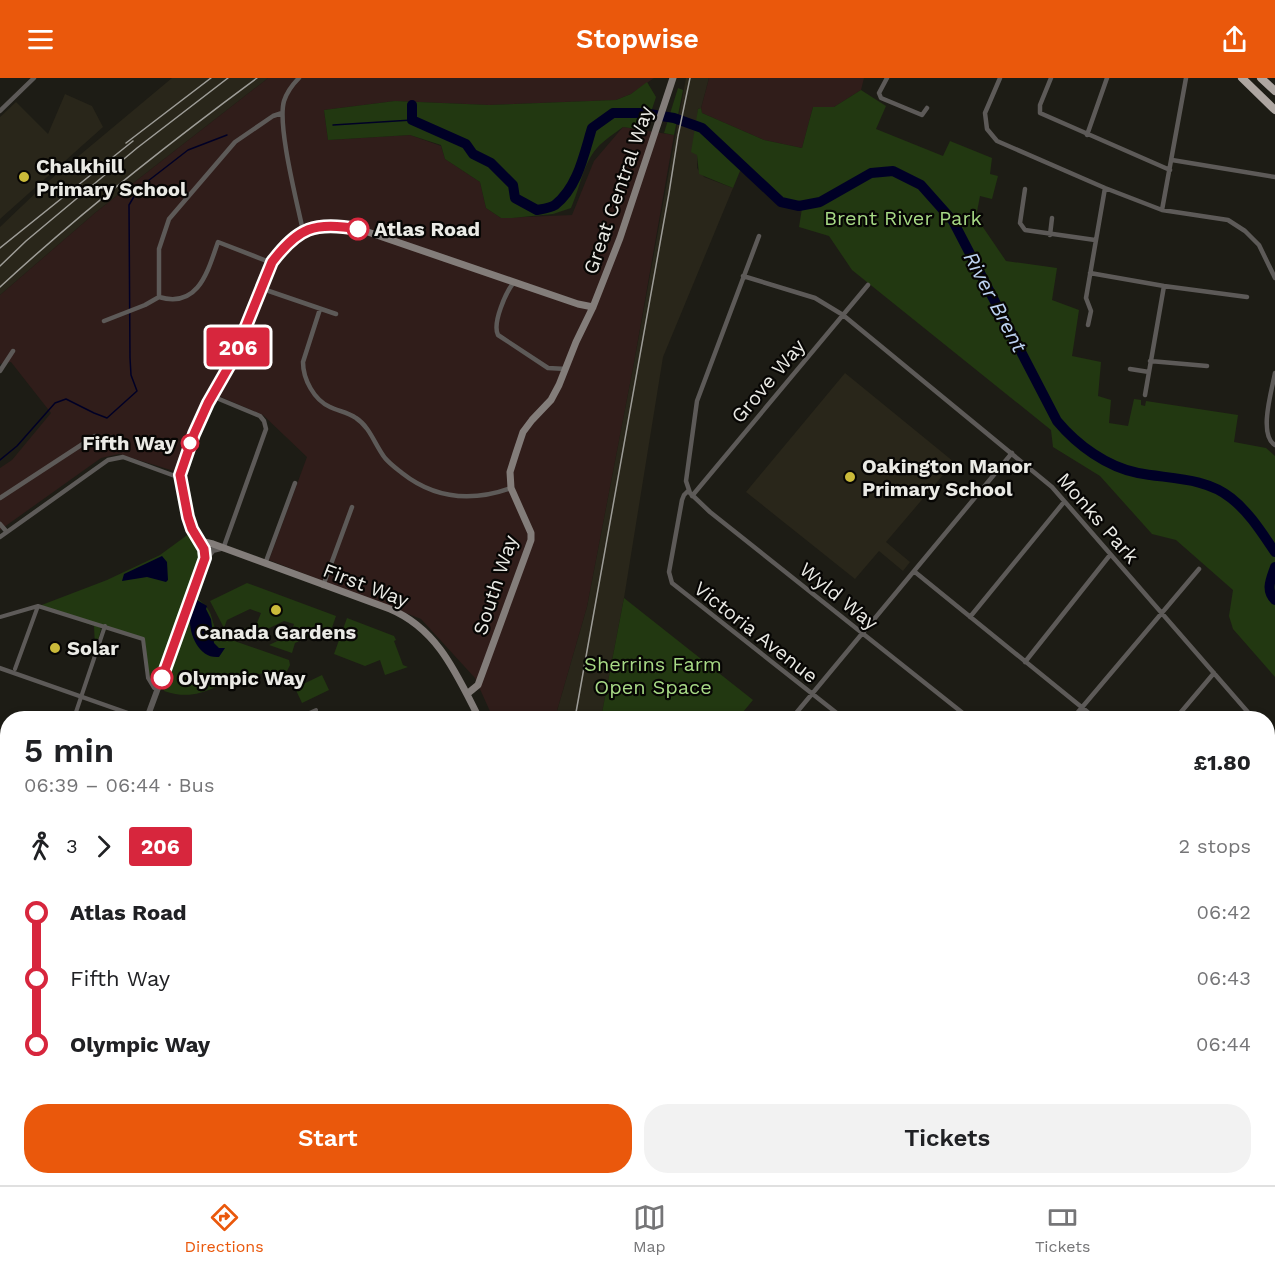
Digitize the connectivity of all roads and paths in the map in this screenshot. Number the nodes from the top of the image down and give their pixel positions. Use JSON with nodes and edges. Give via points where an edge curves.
{"nodes":[{"id":1,"x":299,"y":78,"type":"edge"},
{"id":2,"x":673,"y":78,"type":"edge"},
{"id":3,"x":887,"y":78,"type":"edge"},
{"id":4,"x":1000,"y":78,"type":"edge"},
{"id":5,"x":1051,"y":78,"type":"edge"},
{"id":6,"x":1107,"y":78,"type":"edge"},
{"id":7,"x":1186,"y":78,"type":"edge"},
{"id":8,"x":1242,"y":78,"type":"edge"},
{"id":9,"x":1261,"y":78,"type":"edge"},
{"id":10,"x":30,"y":79,"type":"edge"},
{"id":11,"x":1275,"y":91,"type":"edge"},
{"id":12,"x":927,"y":108,"type":"dead end"},
{"id":13,"x":1275,"y":110,"type":"edge"},
{"id":14,"x":0,"y":111,"type":"edge"},
{"id":15,"x":282,"y":113,"type":"junction"},
{"id":16,"x":1087,"y":135,"type":"junction"},
{"id":17,"x":1172,"y":160,"type":"junction"},
{"id":18,"x":1170,"y":170,"type":"junction"},
{"id":19,"x":1275,"y":177,"type":"edge"},
{"id":20,"x":1105,"y":188,"type":"junction"},
{"id":21,"x":1025,"y":189,"type":"dead end"},
{"id":22,"x":1162,"y":210,"type":"junction"},
{"id":23,"x":1052,"y":218,"type":"dead end"},
{"id":24,"x":303,"y":231,"type":"junction"},
{"id":25,"x":1050,"y":235,"type":"junction"},
{"id":26,"x":759,"y":236,"type":"dead end"},
{"id":27,"x":1095,"y":240,"type":"junction"},
{"id":28,"x":272,"y":262,"type":"junction"},
{"id":29,"x":1090,"y":273,"type":"junction"},
{"id":30,"x":743,"y":276,"type":"junction"},
{"id":31,"x":1275,"y":278,"type":"edge"},
{"id":32,"x":514,"y":282,"type":"junction"},
{"id":33,"x":868,"y":285,"type":"dead end"},
{"id":34,"x":1164,"y":286,"type":"junction"},
{"id":35,"x":263,"y":289,"type":"junction"},
{"id":36,"x":159,"y":297,"type":"junction"},
{"id":37,"x":1247,"y":297,"type":"dead end"},
{"id":38,"x":320,"y":309,"type":"junction"},
{"id":39,"x":592,"y":309,"type":"junction"},
{"id":40,"x":336,"y":314,"type":"dead end"},
{"id":41,"x":843,"y":315,"type":"junction"},
{"id":42,"x":104,"y":321,"type":"dead end"},
{"id":43,"x":1088,"y":325,"type":"dead end"},
{"id":44,"x":13,"y":351,"type":"dead end"},
{"id":45,"x":1150,"y":361,"type":"junction"},
{"id":46,"x":1207,"y":366,"type":"dead end"},
{"id":47,"x":566,"y":369,"type":"junction"},
{"id":48,"x":1130,"y":369,"type":"dead end"},
{"id":49,"x":0,"y":371,"type":"edge"},
{"id":50,"x":1149,"y":372,"type":"junction"},
{"id":51,"x":1275,"y":373,"type":"edge"},
{"id":52,"x":1145,"y":396,"type":"dead end"},
{"id":53,"x":219,"y":399,"type":"dead end"},
{"id":54,"x":95,"y":436,"type":"dead end"},
{"id":55,"x":1275,"y":445,"type":"edge"},
{"id":56,"x":1012,"y":453,"type":"junction"},
{"id":57,"x":180,"y":475,"type":"junction"},
{"id":58,"x":295,"y":483,"type":"dead end"},
{"id":59,"x":511,"y":488,"type":"junction"},
{"id":60,"x":690,"y":493,"type":"junction"},
{"id":61,"x":0,"y":498,"type":"edge"},
{"id":62,"x":1064,"y":502,"type":"junction"},
{"id":63,"x":352,"y":507,"type":"dead end"},
{"id":64,"x":0,"y":524,"type":"edge"},
{"id":65,"x":6,"y":531,"type":"junction"},
{"id":66,"x":0,"y":537,"type":"edge"},
{"id":67,"x":200,"y":541,"type":"junction"},
{"id":68,"x":222,"y":549,"type":"junction"},
{"id":69,"x":1110,"y":555,"type":"junction"},
{"id":70,"x":204,"y":563,"type":"junction"},
{"id":71,"x":265,"y":564,"type":"junction"},
{"id":72,"x":1199,"y":569,"type":"dead end"},
{"id":73,"x":915,"y":572,"type":"junction"},
{"id":74,"x":324,"y":586,"type":"junction"},
{"id":75,"x":39,"y":606,"type":"junction"},
{"id":76,"x":1162,"y":613,"type":"junction"},
{"id":77,"x":0,"y":617,"type":"edge"},
{"id":78,"x":970,"y":617,"type":"junction"},
{"id":79,"x":105,"y":626,"type":"junction"},
{"id":80,"x":863,"y":634,"type":"junction"},
{"id":81,"x":1025,"y":662,"type":"junction"},
{"id":82,"x":0,"y":668,"type":"edge"},
{"id":83,"x":15,"y":669,"type":"dead end"},
{"id":84,"x":1214,"y":673,"type":"junction"},
{"id":85,"x":154,"y":688,"type":"dead end"},
{"id":86,"x":467,"y":694,"type":"junction"},
{"id":87,"x":812,"y":695,"type":"junction"},
{"id":88,"x":82,"y":697,"type":"junction"},
{"id":89,"x":1082,"y":708,"type":"junction"},
{"id":90,"x":77,"y":711,"type":"edge"},
{"id":91,"x":122,"y":711,"type":"edge"},
{"id":92,"x":150,"y":711,"type":"edge"},
{"id":93,"x":476,"y":711,"type":"edge"},
{"id":94,"x":798,"y":711,"type":"edge"},
{"id":95,"x":834,"y":711,"type":"edge"},
{"id":96,"x":960,"y":711,"type":"edge"},
{"id":97,"x":1079,"y":711,"type":"edge"},
{"id":98,"x":1086,"y":711,"type":"edge"},
{"id":99,"x":1182,"y":711,"type":"edge"},
{"id":100,"x":1247,"y":711,"type":"edge"}],
"edges":[{"from":1,"to":15,"type":"street","via":[[289,90]]},
{"from":2,"to":39,"type":"main road","name":"Great Central Way"},
{"from":3,"to":12,"type":"street","via":[[879,93],[881,98],[923,115]]},
{"from":4,"to":20,"type":"street","via":[[985,113],[987,129],[997,141]]},
{"from":5,"to":16,"type":"street","via":[[1040,113]]},
{"from":6,"to":16,"type":"street"},
{"from":7,"to":17,"type":"street"},
{"from":8,"to":13,"type":"highway"},
{"from":9,"to":11,"type":"highway"},
{"from":10,"to":14,"type":"street"},
{"from":15,"to":24,"type":"street"},
{"from":15,"to":36,"type":"street","via":[[235,142],[169,219],[159,249]]},
{"from":16,"to":18,"type":"street"},
{"from":17,"to":18,"type":"street"},
{"from":17,"to":19,"type":"street"},
{"from":18,"to":22,"type":"street"},
{"from":20,"to":22,"type":"street"},
{"from":20,"to":27,"type":"street"},
{"from":21,"to":25,"type":"street","via":[[1020,223],[1025,230]]},
{"from":22,"to":31,"type":"street","via":[[1228,220],[1259,245]]},
{"from":23,"to":25,"type":"street"},
{"from":24,"to":28,"type":"main road"},
{"from":24,"to":32,"type":"main road","via":[[322,226],[362,230]]},
{"from":25,"to":27,"type":"street"},
{"from":26,"to":30,"type":"street"},
{"from":27,"to":29,"type":"street"},
{"from":28,"to":35,"type":"main road"},
{"from":28,"to":36,"type":"street","via":[[218,242],[206,277],[197,290],[170,300]]},
{"from":29,"to":34,"type":"street"},
{"from":29,"to":43,"type":"street","via":[[1086,298],[1091,311]]},
{"from":30,"to":41,"type":"street","name":"Monks Park","via":[[815,298]]},
{"from":30,"to":60,"type":"street","via":[[698,396],[686,472]]},
{"from":32,"to":39,"type":"main road"},
{"from":32,"to":47,"type":"street","via":[[495,327],[498,335],[548,368]]},
{"from":33,"to":41,"type":"street","name":"Grove Way"},
{"from":34,"to":37,"type":"street"},
{"from":34,"to":45,"type":"street"},
{"from":35,"to":38,"type":"street"},
{"from":35,"to":57,"type":"main road","via":[[194,434]]},
{"from":36,"to":42,"type":"street"},
{"from":38,"to":40,"type":"street"},
{"from":38,"to":59,"type":"street","via":[[303,362],[317,399],[356,418],[388,462],[413,482],[440,494],[473,496]]},
{"from":39,"to":47,"type":"main road"},
{"from":41,"to":56,"type":"street","name":"Monks Park"},
{"from":41,"to":60,"type":"street","name":"Grove Way"},
{"from":44,"to":49,"type":"street"},
{"from":45,"to":46,"type":"street"},
{"from":45,"to":50,"type":"street"},
{"from":47,"to":59,"type":"main road","via":[[551,400],[523,432],[510,472]]},
{"from":48,"to":50,"type":"street"},
{"from":50,"to":52,"type":"street"},
{"from":51,"to":55,"type":"street","via":[[1267,423],[1267,434]]},
{"from":53,"to":68,"type":"street","via":[[260,416],[266,429]]},
{"from":54,"to":61,"type":"street"},
{"from":56,"to":62,"type":"street","name":"Monks Park","via":[[1041,476]]},
{"from":56,"to":73,"type":"street"},
{"from":57,"to":65,"type":"street","via":[[123,457],[108,460]]},
{"from":57,"to":67,"type":"main road","via":[[188,517]]},
{"from":58,"to":71,"type":"street"},
{"from":59,"to":86,"type":"main road","name":"South Way","via":[[531,533],[478,685]]},
{"from":60,"to":80,"type":"street","name":"Wyld Way"},
{"from":60,"to":87,"type":"street","name":"Victoria Avenue","via":[[683,496],[680,510],[669,572],[672,583]]},
{"from":62,"to":69,"type":"street","name":"Monks Park"},
{"from":62,"to":78,"type":"street"},
{"from":63,"to":74,"type":"street"},
{"from":64,"to":65,"type":"street"},
{"from":65,"to":66,"type":"street"},
{"from":67,"to":68,"type":"main road"},
{"from":67,"to":70,"type":"street"},
{"from":68,"to":70,"type":"street","via":[[210,552]]},
{"from":68,"to":71,"type":"main road","name":"First Way"},
{"from":69,"to":76,"type":"street","name":"Monks Park"},
{"from":69,"to":81,"type":"street"},
{"from":70,"to":92,"type":"street"},
{"from":71,"to":74,"type":"main road","name":"First Way"},
{"from":72,"to":76,"type":"street"},
{"from":73,"to":78,"type":"street"},
{"from":73,"to":80,"type":"street"},
{"from":74,"to":86,"type":"main road","name":"First Way","via":[[399,613],[419,626],[444,652]]},
{"from":75,"to":77,"type":"street"},
{"from":75,"to":79,"type":"street"},
{"from":75,"to":83,"type":"street"},
{"from":76,"to":84,"type":"street","name":"Monks Park"},
{"from":76,"to":89,"type":"street"},
{"from":78,"to":81,"type":"street"},
{"from":79,"to":85,"type":"street","via":[[143,639],[148,678]]},
{"from":79,"to":88,"type":"street"},
{"from":80,"to":87,"type":"street"},
{"from":80,"to":96,"type":"street","name":"Wyld Way"},
{"from":81,"to":89,"type":"street"},
{"from":82,"to":88,"type":"street"},
{"from":84,"to":99,"type":"street"},
{"from":84,"to":100,"type":"street","name":"Monks Park"},
{"from":86,"to":93,"type":"main road"},
{"from":87,"to":94,"type":"street"},
{"from":87,"to":95,"type":"street","name":"Victoria Avenue"},
{"from":88,"to":90,"type":"street"},
{"from":88,"to":91,"type":"street"},
{"from":89,"to":97,"type":"street"},
{"from":89,"to":98,"type":"street"}]}
